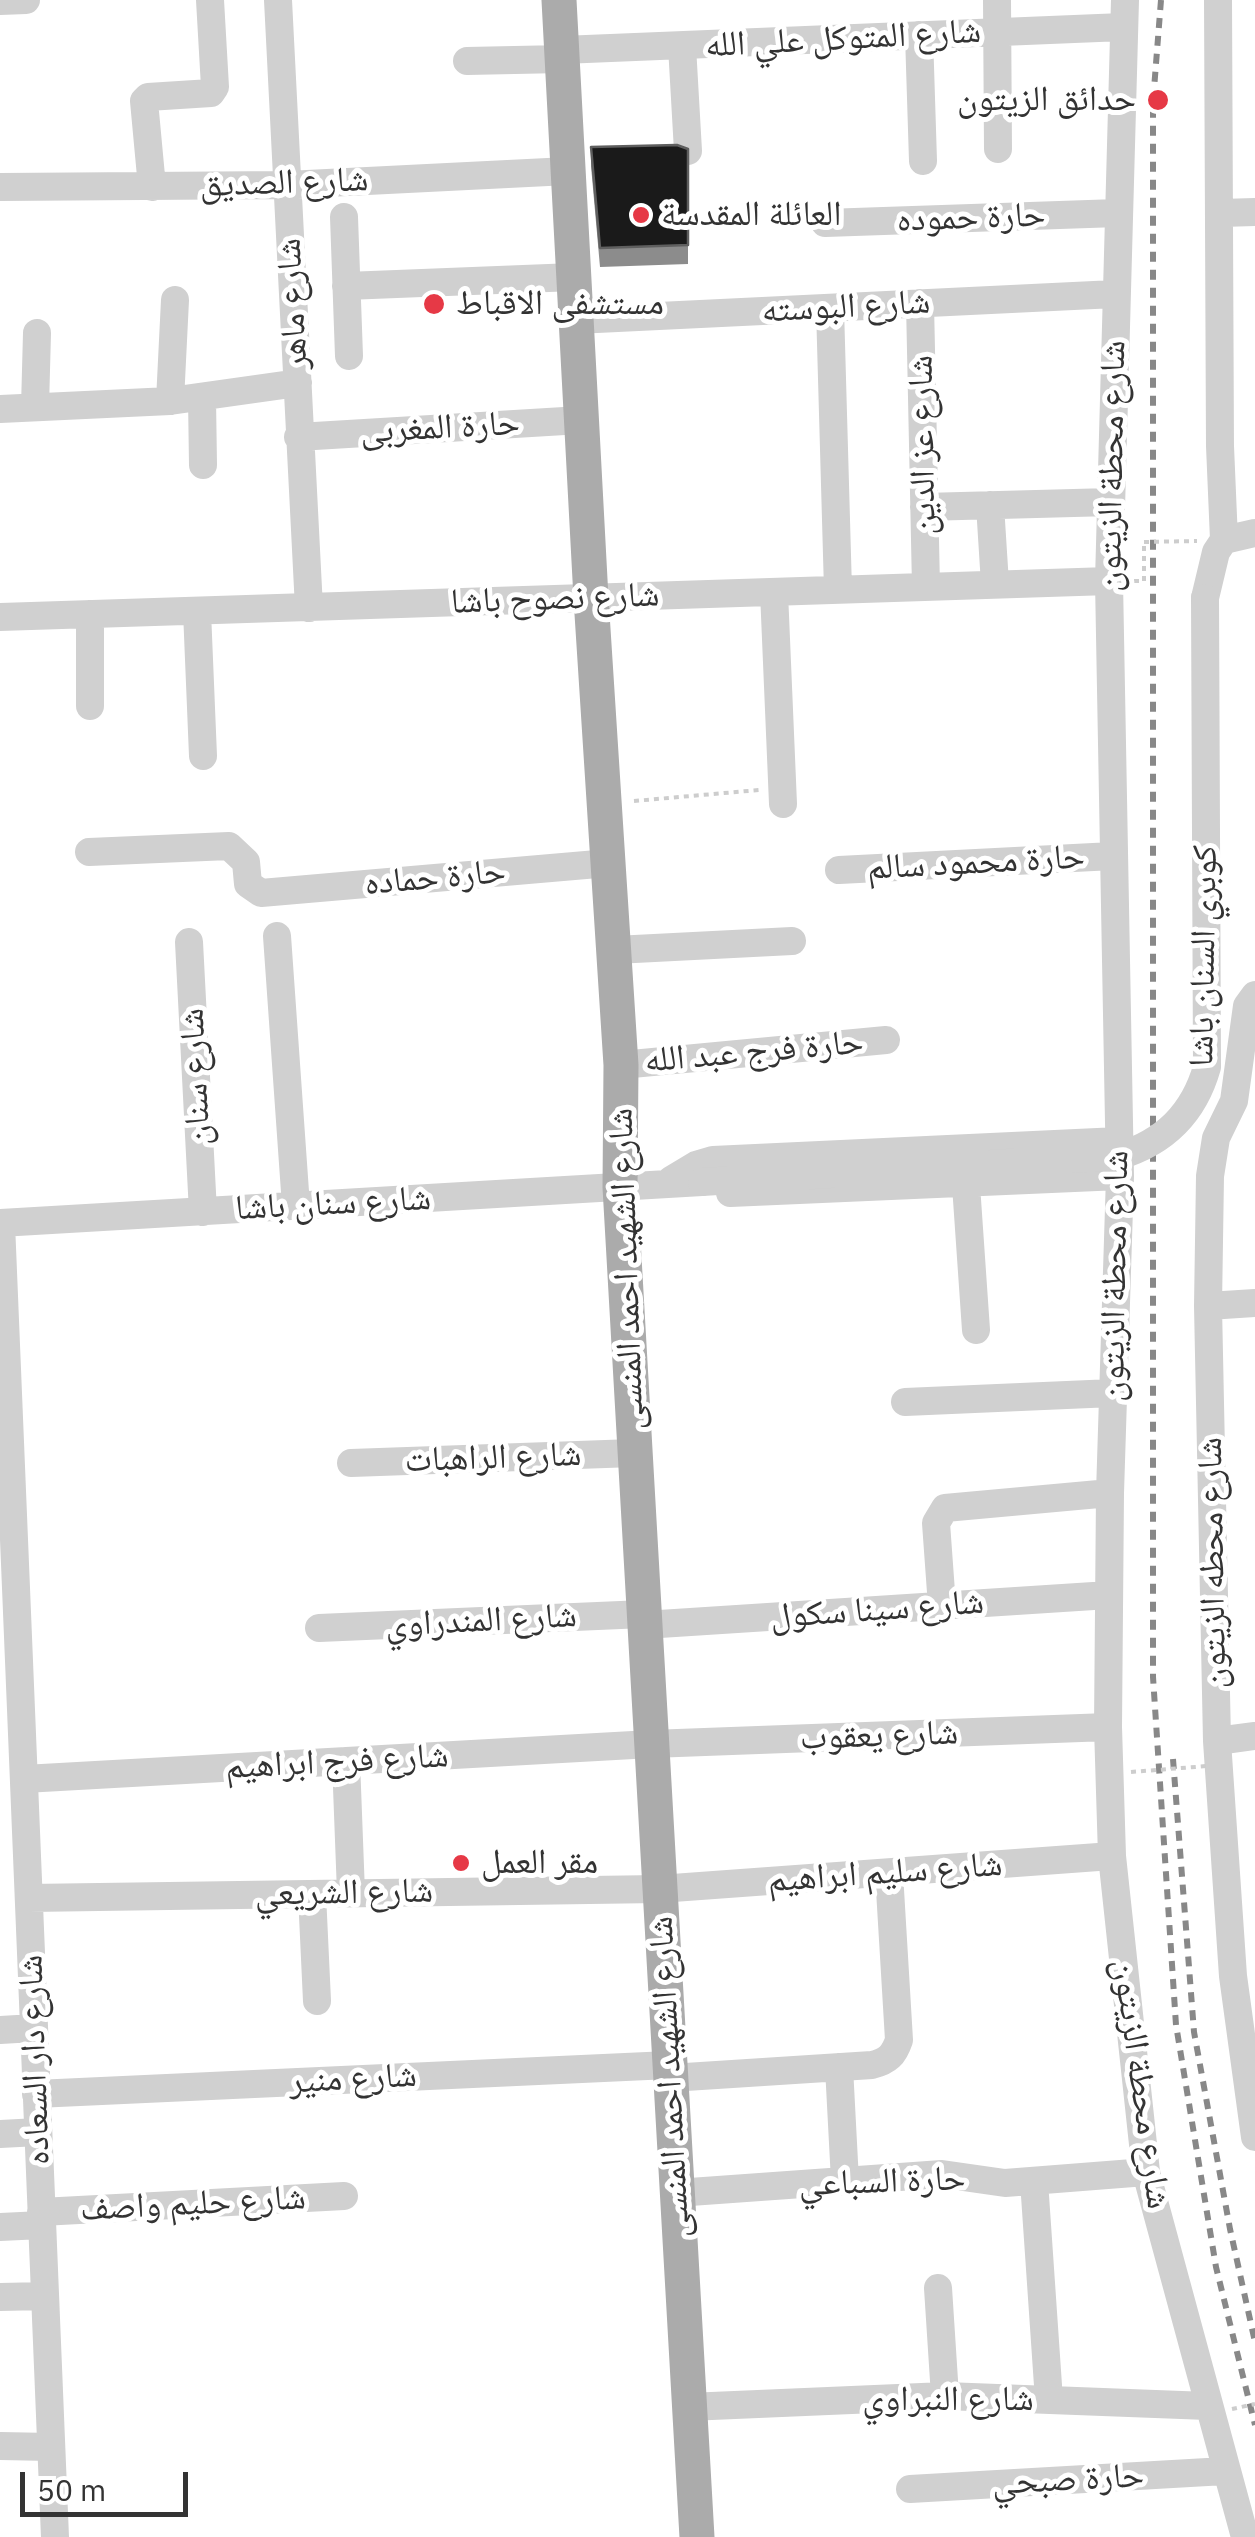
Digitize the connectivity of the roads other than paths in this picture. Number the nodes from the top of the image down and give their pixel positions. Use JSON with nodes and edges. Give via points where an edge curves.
{"nodes":[{"id":1,"x":0,"y":0,"type":"edge"},
{"id":2,"x":26,"y":0,"type":"edge"},
{"id":3,"x":210,"y":0,"type":"edge"},
{"id":4,"x":278,"y":0,"type":"edge"},
{"id":5,"x":559,"y":0,"type":"edge"},
{"id":6,"x":997,"y":0,"type":"edge"},
{"id":7,"x":1218,"y":0,"type":"edge"},
{"id":8,"x":1124,"y":13,"type":"edge"},
{"id":9,"x":997,"y":32,"type":"junction"},
{"id":10,"x":919,"y":35,"type":"junction"},
{"id":11,"x":682,"y":46,"type":"junction"},
{"id":12,"x":562,"y":54,"type":"junction"},
{"id":13,"x":467,"y":61,"type":"dead end"},
{"id":14,"x":998,"y":149,"type":"dead end"},
{"id":15,"x":688,"y":151,"type":"edge"},
{"id":16,"x":923,"y":162,"type":"dead end"},
{"id":17,"x":568,"y":171,"type":"junction"},
{"id":18,"x":288,"y":185,"type":"junction"},
{"id":19,"x":0,"y":187,"type":"edge"},
{"id":20,"x":152,"y":187,"type":"junction"},
{"id":21,"x":1255,"y":212,"type":"edge"},
{"id":22,"x":1118,"y":213,"type":"junction"},
{"id":23,"x":1221,"y":213,"type":"junction"},
{"id":24,"x":344,"y":217,"type":"dead end"},
{"id":25,"x":825,"y":223,"type":"dead end"},
{"id":26,"x":574,"y":276,"type":"junction"},
{"id":27,"x":346,"y":286,"type":"junction"},
{"id":28,"x":1116,"y":294,"type":"junction"},
{"id":29,"x":175,"y":300,"type":"dead end"},
{"id":30,"x":920,"y":303,"type":"junction"},
{"id":31,"x":830,"y":308,"type":"junction"},
{"id":32,"x":576,"y":320,"type":"junction"},
{"id":33,"x":37,"y":333,"type":"dead end"},
{"id":34,"x":348,"y":356,"type":"dead end"},
{"id":35,"x":298,"y":383,"type":"junction"},
{"id":36,"x":202,"y":398,"type":"junction"},
{"id":37,"x":170,"y":401,"type":"junction"},
{"id":38,"x":35,"y":408,"type":"junction"},
{"id":39,"x":0,"y":409,"type":"edge"},
{"id":40,"x":581,"y":420,"type":"junction"},
{"id":41,"x":298,"y":436,"type":"junction"},
{"id":42,"x":203,"y":465,"type":"dead end"},
{"id":43,"x":1111,"y":502,"type":"junction"},
{"id":44,"x":990,"y":505,"type":"junction"},
{"id":45,"x":924,"y":507,"type":"junction"},
{"id":46,"x":1255,"y":532,"type":"edge"},
{"id":47,"x":1210,"y":540,"type":"junction"},
{"id":48,"x":1109,"y":581,"type":"junction"},
{"id":49,"x":995,"y":584,"type":"junction"},
{"id":50,"x":926,"y":587,"type":"junction"},
{"id":51,"x":838,"y":590,"type":"junction"},
{"id":52,"x":774,"y":592,"type":"junction"},
{"id":53,"x":590,"y":598,"type":"junction"},
{"id":54,"x":309,"y":608,"type":"junction"},
{"id":55,"x":197,"y":611,"type":"junction"},
{"id":56,"x":90,"y":614,"type":"junction"},
{"id":57,"x":0,"y":618,"type":"edge"},
{"id":58,"x":90,"y":706,"type":"dead end"},
{"id":59,"x":203,"y":756,"type":"dead end"},
{"id":60,"x":771,"y":797,"type":"road end"},
{"id":61,"x":89,"y":852,"type":"dead end"},
{"id":62,"x":1112,"y":856,"type":"junction"},
{"id":63,"x":609,"y":863,"type":"junction"},
{"id":64,"x":838,"y":870,"type":"dead end"},
{"id":65,"x":277,"y":936,"type":"dead end"},
{"id":66,"x":792,"y":941,"type":"dead end"},
{"id":67,"x":189,"y":942,"type":"dead end"},
{"id":68,"x":615,"y":950,"type":"junction"},
{"id":69,"x":1255,"y":996,"type":"edge"},
{"id":70,"x":886,"y":1040,"type":"dead end"},
{"id":71,"x":621,"y":1065,"type":"junction"},
{"id":72,"x":1119,"y":1141,"type":"junction"},
{"id":73,"x":1120,"y":1176,"type":"junction"},
{"id":74,"x":702,"y":1182,"type":"joint"},
{"id":75,"x":666,"y":1183,"type":"junction"},
{"id":76,"x":966,"y":1185,"type":"junction"},
{"id":77,"x":620,"y":1186,"type":"junction"},
{"id":78,"x":296,"y":1206,"type":"junction"},
{"id":79,"x":203,"y":1212,"type":"junction"},
{"id":80,"x":0,"y":1223,"type":"edge"},
{"id":81,"x":1255,"y":1302,"type":"edge"},
{"id":82,"x":1208,"y":1306,"type":"junction"},
{"id":83,"x":976,"y":1330,"type":"dead end"},
{"id":84,"x":1113,"y":1393,"type":"junction"},
{"id":85,"x":905,"y":1402,"type":"dead end"},
{"id":86,"x":634,"y":1452,"type":"junction"},
{"id":87,"x":351,"y":1463,"type":"dead end"},
{"id":88,"x":1110,"y":1493,"type":"junction"},
{"id":89,"x":8,"y":1577,"type":"edge"},
{"id":90,"x":1110,"y":1595,"type":"junction"},
{"id":91,"x":942,"y":1606,"type":"junction"},
{"id":92,"x":644,"y":1619,"type":"junction"},
{"id":93,"x":319,"y":1628,"type":"dead end"},
{"id":94,"x":10,"y":1713,"type":"edge"},
{"id":95,"x":1108,"y":1727,"type":"junction"},
{"id":96,"x":1255,"y":1736,"type":"edge"},
{"id":97,"x":651,"y":1744,"type":"junction"},
{"id":98,"x":1212,"y":1754,"type":"junction"},
{"id":99,"x":346,"y":1761,"type":"junction"},
{"id":100,"x":24,"y":1779,"type":"junction"},
{"id":101,"x":1112,"y":1856,"type":"junction"},
{"id":102,"x":889,"y":1873,"type":"junction"},
{"id":103,"x":659,"y":1889,"type":"junction"},
{"id":104,"x":351,"y":1893,"type":"junction"},
{"id":105,"x":312,"y":1894,"type":"junction"},
{"id":106,"x":28,"y":1898,"type":"junction"},
{"id":107,"x":1244,"y":1975,"type":"edge"},
{"id":108,"x":317,"y":2001,"type":"dead end"},
{"id":109,"x":34,"y":2028,"type":"junction"},
{"id":110,"x":0,"y":2030,"type":"edge"},
{"id":111,"x":839,"y":2067,"type":"junction"},
{"id":112,"x":669,"y":2072,"type":"junction"},
{"id":113,"x":36,"y":2094,"type":"junction"},
{"id":114,"x":38,"y":2132,"type":"junction"},
{"id":115,"x":0,"y":2134,"type":"edge"},
{"id":116,"x":1255,"y":2137,"type":"edge"},
{"id":117,"x":1146,"y":2172,"type":"junction"},
{"id":118,"x":846,"y":2181,"type":"junction"},
{"id":119,"x":1034,"y":2182,"type":"junction"},
{"id":120,"x":676,"y":2192,"type":"junction"},
{"id":121,"x":344,"y":2196,"type":"dead end"},
{"id":122,"x":42,"y":2219,"type":"junction"},
{"id":123,"x":0,"y":2226,"type":"edge"},
{"id":124,"x":938,"y":2288,"type":"dead end"},
{"id":125,"x":45,"y":2296,"type":"junction"},
{"id":126,"x":0,"y":2297,"type":"edge"},
{"id":127,"x":945,"y":2396,"type":"junction"},
{"id":128,"x":1049,"y":2400,"type":"junction"},
{"id":129,"x":688,"y":2407,"type":"junction"},
{"id":130,"x":1220,"y":2408,"type":"junction"},
{"id":131,"x":0,"y":2446,"type":"edge"},
{"id":132,"x":51,"y":2447,"type":"junction"},
{"id":133,"x":1225,"y":2471,"type":"junction"},
{"id":134,"x":910,"y":2488,"type":"dead end"},
{"id":135,"x":55,"y":2537,"type":"edge"},
{"id":136,"x":698,"y":2537,"type":"edge"},
{"id":137,"x":1245,"y":2537,"type":"edge"}],
"edges":[{"from":1,"to":2,"type":"street"},
{"from":3,"to":20,"type":"street","via":[[216,88],[144,101]]},
{"from":4,"to":18,"type":"street","name":"شارع ماهر"},
{"from":5,"to":12,"type":"main road","name":"شارع الشهيد احمد المنسى"},
{"from":6,"to":9,"type":"street"},
{"from":7,"to":23,"type":"street"},
{"from":8,"to":9,"type":"street","name":"شارع المتوكل علي الله"},
{"from":8,"to":22,"type":"street","name":"شارع محطة الزيتون"},
{"from":9,"to":10,"type":"street","name":"شارع المتوكل علي الله"},
{"from":9,"to":14,"type":"street"},
{"from":10,"to":11,"type":"street","name":"شارع المتوكل علي الله"},
{"from":10,"to":16,"type":"street"},
{"from":11,"to":12,"type":"street","name":"شارع المتوكل علي الله"},
{"from":11,"to":15,"type":"street"},
{"from":12,"to":13,"type":"street","name":"شارع المتوكل علي الله"},
{"from":12,"to":17,"type":"main road","name":"شارع الشهيد احمد المنسى"},
{"from":17,"to":18,"type":"street","name":"شارع الصديق"},
{"from":17,"to":26,"type":"main road","name":"شارع الشهيد احمد المنسى"},
{"from":18,"to":20,"type":"street","name":"شارع الصديق"},
{"from":18,"to":35,"type":"street","name":"شارع ماهر"},
{"from":19,"to":20,"type":"street","name":"شارع الصديق"},
{"from":21,"to":23,"type":"street"},
{"from":22,"to":25,"type":"street","name":"حارة حموده"},
{"from":22,"to":28,"type":"street","name":"شارع محطة الزيتون"},
{"from":23,"to":47,"type":"street","via":[[1220,446]]},
{"from":24,"to":27,"type":"street"},
{"from":26,"to":27,"type":"street"},
{"from":26,"to":32,"type":"main road","name":"شارع الشهيد احمد المنسى"},
{"from":27,"to":34,"type":"street"},
{"from":28,"to":30,"type":"street","name":"شارع البوسته"},
{"from":28,"to":43,"type":"street","name":"شارع محطة الزيتون"},
{"from":29,"to":37,"type":"street"},
{"from":30,"to":31,"type":"street","name":"شارع البوسته"},
{"from":30,"to":45,"type":"street","name":"شارع عز الدين"},
{"from":31,"to":32,"type":"street","name":"شارع البوسته"},
{"from":31,"to":51,"type":"street"},
{"from":32,"to":40,"type":"main road","name":"شارع الشهيد احمد المنسى"},
{"from":33,"to":38,"type":"street"},
{"from":35,"to":36,"type":"street"},
{"from":35,"to":41,"type":"street","name":"شارع ماهر"},
{"from":36,"to":37,"type":"street"},
{"from":36,"to":42,"type":"street"},
{"from":37,"to":38,"type":"street"},
{"from":38,"to":39,"type":"street"},
{"from":40,"to":41,"type":"street","name":"حارة المغربى"},
{"from":40,"to":53,"type":"main road","name":"شارع الشهيد احمد المنسى"},
{"from":41,"to":54,"type":"street","name":"شارع ماهر"},
{"from":43,"to":44,"type":"street"},
{"from":43,"to":48,"type":"street","name":"شارع محطة الزيتون"},
{"from":44,"to":45,"type":"street"},
{"from":44,"to":49,"type":"street"},
{"from":45,"to":50,"type":"street","name":"شارع عز الدين"},
{"from":46,"to":47,"type":"street"},
{"from":47,"to":74,"type":"street","name":"كوبري السنان باشا","bridge":true,"via":[[1216,552],[1206,598],[1207,1067],[1183,1118],[1154,1142],[1119,1156]]},
{"from":48,"to":49,"type":"street","name":"شارع نصوح باشا"},
{"from":48,"to":62,"type":"street","name":"شارع محطة الزيتون"},
{"from":49,"to":50,"type":"street","name":"شارع نصوح باشا"},
{"from":50,"to":51,"type":"street","name":"شارع نصوح باشا"},
{"from":51,"to":52,"type":"street","name":"شارع نصوح باشا"},
{"from":52,"to":53,"type":"street","name":"شارع نصوح باشا"},
{"from":52,"to":60,"type":"street"},
{"from":53,"to":54,"type":"street","name":"شارع نصوح باشا"},
{"from":53,"to":63,"type":"main road","name":"شارع الشهيد احمد المنسى"},
{"from":54,"to":55,"type":"street","name":"شارع نصوح باشا"},
{"from":55,"to":56,"type":"street","name":"شارع نصوح باشا"},
{"from":55,"to":59,"type":"street"},
{"from":56,"to":57,"type":"street","name":"شارع نصوح باشا"},
{"from":56,"to":58,"type":"street"},
{"from":61,"to":63,"type":"street","name":"حارة حماده","via":[[230,846],[242,855],[251,888],[262,893]]},
{"from":62,"to":64,"type":"street","name":"حارة محمود سالم"},
{"from":62,"to":72,"type":"street","name":"شارع محطة الزيتون"},
{"from":63,"to":68,"type":"main road","name":"شارع الشهيد احمد المنسى"},
{"from":65,"to":78,"type":"street"},
{"from":66,"to":68,"type":"street"},
{"from":67,"to":79,"type":"street","name":"شارع سنان"},
{"from":68,"to":71,"type":"main road","name":"شارع الشهيد احمد المنسى"},
{"from":69,"to":82,"type":"street","name":"شارع محطه الزيتون","via":[[1247,1006],[1234,1100],[1216,1138],[1210,1176]]},
{"from":70,"to":71,"type":"street","name":"حارة فرج عبد الله"},
{"from":71,"to":77,"type":"main road","name":"شارع الشهيد احمد المنسى"},
{"from":72,"to":73,"type":"street","name":"شارع محطة الزيتون"},
{"from":72,"to":75,"type":"street","name":"شارع سنان باشا","via":[[713,1160]]},
{"from":73,"to":76,"type":"street","name":"شارع سنان باشا"},
{"from":73,"to":84,"type":"street","name":"شارع محطة الزيتون"},
{"from":74,"to":75,"type":"street","name":"شارع سنان باشا"},
{"from":75,"to":76,"type":"street","name":"شارع سنان باشا","via":[[698,1194]]},
{"from":75,"to":77,"type":"street","name":"شارع سنان باشا"},
{"from":76,"to":83,"type":"street"},
{"from":77,"to":78,"type":"street","name":"شارع سنان باشا"},
{"from":77,"to":86,"type":"main road","name":"شارع الشهيد احمد المنسى"},
{"from":78,"to":79,"type":"street","name":"شارع سنان باشا"},
{"from":79,"to":80,"type":"street","name":"شارع سنان باشا"},
{"from":80,"to":89,"type":"street","name":"شارع دار السعاده"},
{"from":81,"to":82,"type":"street"},
{"from":82,"to":98,"type":"street","name":"شارع محطه الزيتون"},
{"from":84,"to":85,"type":"street"},
{"from":84,"to":88,"type":"street","name":"شارع محطة الزيتون"},
{"from":86,"to":87,"type":"street","name":"شارع الراهبات"},
{"from":86,"to":92,"type":"main road","name":"شارع الشهيد احمد المنسى"},
{"from":88,"to":90,"type":"street","name":"شارع محطة الزيتون"},
{"from":88,"to":91,"type":"street","via":[[945,1508],[936,1523]]},
{"from":89,"to":94,"type":"street","name":"شارع دار السعاده"},
{"from":90,"to":91,"type":"street","name":"شارع سينا سكول"},
{"from":90,"to":95,"type":"street","name":"شارع محطة الزيتون"},
{"from":91,"to":92,"type":"street","name":"شارع سينا سكول"},
{"from":92,"to":93,"type":"street","name":"شارع المندراوي"},
{"from":92,"to":97,"type":"main road","name":"شارع الشهيد احمد المنسى"},
{"from":94,"to":100,"type":"street","name":"شارع دار السعاده"},
{"from":95,"to":97,"type":"street","name":"شارع يعقوب"},
{"from":95,"to":101,"type":"street","name":"شارع محطة الزيتون"},
{"from":96,"to":98,"type":"street"},
{"from":97,"to":99,"type":"street","name":"شارع فرج ابراهيم"},
{"from":97,"to":103,"type":"main road","name":"شارع الشهيد احمد المنسى"},
{"from":98,"to":107,"type":"street","name":"شارع محطه الزيتون"},
{"from":99,"to":100,"type":"street","name":"شارع فرج ابراهيم"},
{"from":99,"to":104,"type":"street"},
{"from":100,"to":106,"type":"street","name":"شارع دار السعاده"},
{"from":101,"to":102,"type":"street","name":"شارع سليم ابراهيم"},
{"from":101,"to":117,"type":"street","name":"شارع محطة الزيتون"},
{"from":102,"to":103,"type":"street","name":"شارع سليم ابراهيم"},
{"from":102,"to":111,"type":"street","name":"شارع منير","via":[[898,2040],[885,2062]]},
{"from":103,"to":104,"type":"street","name":"شارع الشريعي"},
{"from":103,"to":112,"type":"main road","name":"شارع الشهيد احمد المنسى"},
{"from":104,"to":105,"type":"street","name":"شارع الشريعي"},
{"from":105,"to":106,"type":"street","name":"شارع الشريعي"},
{"from":105,"to":108,"type":"street"},
{"from":106,"to":109,"type":"street","name":"شارع دار السعاده"},
{"from":107,"to":116,"type":"street","name":"شارع محطه الزيتون"},
{"from":109,"to":110,"type":"street"},
{"from":109,"to":113,"type":"street","name":"شارع دار السعاده"},
{"from":111,"to":112,"type":"street","name":"شارع منير"},
{"from":111,"to":118,"type":"street"},
{"from":112,"to":113,"type":"street","name":"شارع منير"},
{"from":112,"to":120,"type":"main road","name":"شارع الشهيد احمد المنسى"},
{"from":113,"to":114,"type":"street","name":"شارع دار السعاده"},
{"from":114,"to":115,"type":"street"},
{"from":114,"to":122,"type":"street","name":"شارع دار السعاده"},
{"from":117,"to":119,"type":"street","name":"حارة السباعي"},
{"from":117,"to":130,"type":"street","name":"شارع محطة الزيتون"},
{"from":118,"to":119,"type":"street","name":"حارة السباعي","via":[[942,2174]]},
{"from":118,"to":120,"type":"street","name":"حارة السباعي"},
{"from":119,"to":128,"type":"street"},
{"from":120,"to":129,"type":"main road","name":"شارع الشهيد احمد المنسى"},
{"from":121,"to":122,"type":"street","name":"شارع حليم واصف"},
{"from":122,"to":123,"type":"street","name":"شارع حليم واصف"},
{"from":122,"to":125,"type":"street","name":"شارع دار السعاده"},
{"from":124,"to":127,"type":"street"},
{"from":125,"to":126,"type":"street"},
{"from":125,"to":132,"type":"street","name":"شارع دار السعاده"},
{"from":127,"to":128,"type":"street","name":"شارع النبراوي"},
{"from":127,"to":129,"type":"street","name":"شارع النبراوي"},
{"from":128,"to":130,"type":"street","name":"شارع النبراوي"},
{"from":129,"to":136,"type":"main road","name":"شارع الشهيد احمد المنسى"},
{"from":130,"to":133,"type":"street","name":"شارع محطة الزيتون"},
{"from":131,"to":132,"type":"street"},
{"from":132,"to":135,"type":"street","name":"شارع دار السعاده"},
{"from":133,"to":134,"type":"street","name":"حارة صبحي"},
{"from":133,"to":137,"type":"street","name":"شارع محطة الزيتون"}]}
